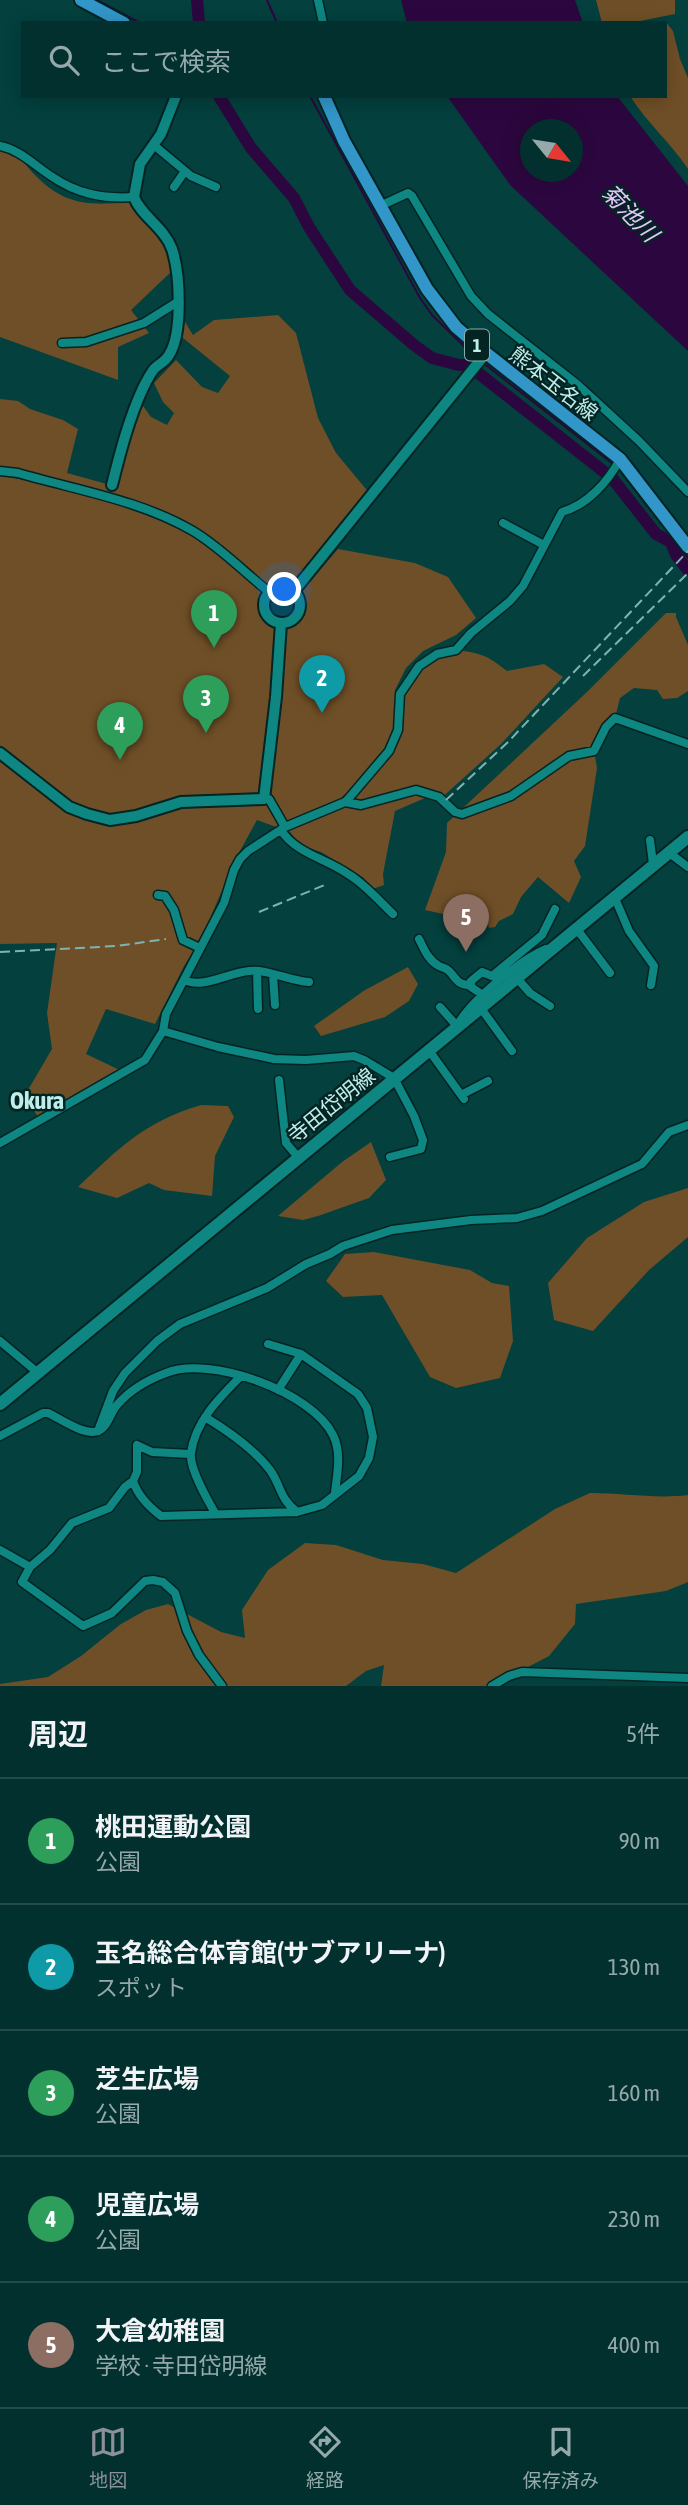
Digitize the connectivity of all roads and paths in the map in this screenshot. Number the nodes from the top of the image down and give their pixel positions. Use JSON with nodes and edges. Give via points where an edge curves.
{"nodes":[{"id":1,"x":81,"y":0,"type":"edge"},
{"id":2,"x":318,"y":0,"type":"edge"},
{"id":3,"x":120,"y":21,"type":"edge"},
{"id":4,"x":323,"y":21,"type":"edge"},
{"id":5,"x":175,"y":98,"type":"edge"},
{"id":6,"x":325,"y":98,"type":"edge"},
{"id":7,"x":0,"y":146,"type":"edge"},
{"id":8,"x":155,"y":146,"type":"junction"},
{"id":9,"x":185,"y":171,"type":"junction"},
{"id":10,"x":174,"y":187,"type":"dead end"},
{"id":11,"x":216,"y":187,"type":"dead end"},
{"id":12,"x":134,"y":197,"type":"junction"},
{"id":13,"x":380,"y":206,"type":"junction"},
{"id":14,"x":179,"y":301,"type":"junction"},
{"id":15,"x":62,"y":343,"type":"dead end"},
{"id":16,"x":482,"y":358,"type":"junction"},
{"id":17,"x":619,"y":462,"type":"junction"},
{"id":18,"x":0,"y":471,"type":"edge"},
{"id":19,"x":112,"y":485,"type":"dead end"},
{"id":20,"x":688,"y":492,"type":"edge"},
{"id":21,"x":503,"y":523,"type":"dead end"},
{"id":22,"x":544,"y":545,"type":"junction"},
{"id":23,"x":688,"y":547,"type":"edge"},
{"id":24,"x":294,"y":591,"type":"junction"},
{"id":25,"x":269,"y":592,"type":"junction"},
{"id":26,"x":281,"y":623,"type":"junction"},
{"id":27,"x":688,"y":744,"type":"edge"},
{"id":28,"x":0,"y":753,"type":"edge"},
{"id":29,"x":264,"y":799,"type":"junction"},
{"id":30,"x":345,"y":802,"type":"junction"},
{"id":31,"x":283,"y":829,"type":"junction"},
{"id":32,"x":688,"y":836,"type":"edge"},
{"id":33,"x":650,"y":840,"type":"dead end"},
{"id":34,"x":668,"y":852,"type":"junction"},
{"id":35,"x":653,"y":864,"type":"junction"},
{"id":36,"x":688,"y":867,"type":"edge"},
{"id":37,"x":158,"y":895,"type":"dead end"},
{"id":38,"x":614,"y":896,"type":"junction"},
{"id":39,"x":555,"y":909,"type":"dead end"},
{"id":40,"x":393,"y":914,"type":"dead end"},
{"id":41,"x":576,"y":928,"type":"junction"},
{"id":42,"x":419,"y":939,"type":"dead end"},
{"id":43,"x":555,"y":945,"type":"junction"},
{"id":44,"x":200,"y":948,"type":"junction"},
{"id":45,"x":257,"y":971,"type":"junction"},
{"id":46,"x":610,"y":973,"type":"dead end"},
{"id":47,"x":273,"y":975,"type":"junction"},
{"id":48,"x":492,"y":976,"type":"junction"},
{"id":49,"x":516,"y":977,"type":"junction"},
{"id":50,"x":184,"y":980,"type":"junction"},
{"id":51,"x":309,"y":982,"type":"dead end"},
{"id":52,"x":471,"y":985,"type":"junction"},
{"id":53,"x":494,"y":985,"type":"junction"},
{"id":54,"x":651,"y":985,"type":"dead end"},
{"id":55,"x":482,"y":1001,"type":"junction"},
{"id":56,"x":275,"y":1005,"type":"dead end"},
{"id":57,"x":550,"y":1006,"type":"dead end"},
{"id":58,"x":440,"y":1007,"type":"dead end"},
{"id":59,"x":258,"y":1009,"type":"dead end"},
{"id":60,"x":457,"y":1026,"type":"junction"},
{"id":61,"x":163,"y":1031,"type":"junction"},
{"id":62,"x":428,"y":1049,"type":"junction"},
{"id":63,"x":512,"y":1051,"type":"dead end"},
{"id":64,"x":394,"y":1078,"type":"junction"},
{"id":65,"x":279,"y":1080,"type":"dead end"},
{"id":66,"x":488,"y":1081,"type":"dead end"},
{"id":67,"x":688,"y":1125,"type":"edge"},
{"id":68,"x":0,"y":1143,"type":"edge"},
{"id":69,"x":298,"y":1157,"type":"junction"},
{"id":70,"x":390,"y":1157,"type":"dead end"},
{"id":71,"x":0,"y":1341,"type":"edge"},
{"id":72,"x":268,"y":1343,"type":"dead end"},
{"id":73,"x":301,"y":1354,"type":"junction"},
{"id":74,"x":37,"y":1372,"type":"junction"},
{"id":75,"x":240,"y":1377,"type":"junction"},
{"id":76,"x":278,"y":1390,"type":"junction"},
{"id":77,"x":0,"y":1404,"type":"edge"},
{"id":78,"x":205,"y":1417,"type":"junction"},
{"id":79,"x":98,"y":1431,"type":"junction"},
{"id":80,"x":0,"y":1436,"type":"edge"},
{"id":81,"x":190,"y":1454,"type":"junction"},
{"id":82,"x":133,"y":1481,"type":"junction"},
{"id":83,"x":335,"y":1493,"type":"junction"},
{"id":84,"x":297,"y":1512,"type":"junction"},
{"id":85,"x":215,"y":1513,"type":"junction"},
{"id":86,"x":0,"y":1550,"type":"edge"},
{"id":87,"x":30,"y":1567,"type":"junction"},
{"id":88,"x":688,"y":1678,"type":"edge"},
{"id":89,"x":222,"y":1686,"type":"edge"},
{"id":90,"x":492,"y":1686,"type":"edge"}],
"edges":[{"from":1,"to":3,"type":"main road"},
{"from":2,"to":4,"type":"street"},
{"from":5,"to":8,"type":"street"},
{"from":6,"to":13,"type":"main road","name":"熊本玉名線","number":"1"},
{"from":7,"to":12,"type":"street","via":[[13,149],[77,191],[96,197]]},
{"from":8,"to":9,"type":"street"},
{"from":8,"to":12,"type":"street","via":[[140,164]]},
{"from":9,"to":10,"type":"street"},
{"from":9,"to":11,"type":"street"},
{"from":12,"to":14,"type":"street","via":[[171,246]]},
{"from":13,"to":16,"type":"main road","name":"熊本玉名線","number":"1","via":[[427,289]]},
{"from":13,"to":20,"type":"street","via":[[408,193],[412,196],[471,296],[578,385]]},
{"from":14,"to":15,"type":"street","via":[[144,323],[86,342]]},
{"from":14,"to":19,"type":"street","via":[[173,347],[144,385]]},
{"from":16,"to":17,"type":"main road","name":"熊本玉名線","number":"1"},
{"from":16,"to":24,"type":"street"},
{"from":17,"to":22,"type":"street","via":[[591,496],[562,512]]},
{"from":17,"to":23,"type":"main road","name":"熊本玉名線","number":"1"},
{"from":18,"to":25,"type":"street","via":[[166,517],[206,540]]},
{"from":21,"to":22,"type":"street"},
{"from":22,"to":30,"type":"street","via":[[523,586],[498,613],[456,650],[437,654],[419,666],[400,694],[398,730],[389,751]]},
{"from":24,"to":25,"type":"street","via":[[281,586]]},
{"from":24,"to":26,"type":"street","via":[[300,600],[299,612],[292,621]]},
{"from":25,"to":26,"type":"street","via":[[266,614]]},
{"from":26,"to":29,"type":"street"},
{"from":27,"to":30,"type":"street","via":[[615,718],[594,751],[569,756],[511,796],[471,812],[454,812],[439,797],[416,790],[361,805]]},
{"from":28,"to":29,"type":"street","via":[[69,807],[110,820],[181,802]]},
{"from":29,"to":31,"type":"street","via":[[269,799]]},
{"from":30,"to":31,"type":"street"},
{"from":31,"to":40,"type":"street","via":[[288,841],[351,876]]},
{"from":31,"to":44,"type":"street","via":[[240,859]]},
{"from":32,"to":34,"type":"main road","name":"寺田岱明線"},
{"from":33,"to":35,"type":"street"},
{"from":34,"to":35,"type":"main road","name":"寺田岱明線"},
{"from":34,"to":36,"type":"street"},
{"from":35,"to":38,"type":"main road","name":"寺田岱明線"},
{"from":37,"to":44,"type":"street","via":[[165,896],[174,910],[183,940]]},
{"from":38,"to":41,"type":"main road","name":"寺田岱明線"},
{"from":38,"to":54,"type":"street","via":[[629,931],[654,966]]},
{"from":39,"to":48,"type":"street","via":[[542,935]]},
{"from":41,"to":43,"type":"main road","name":"寺田岱明線"},
{"from":41,"to":46,"type":"street"},
{"from":42,"to":52,"type":"street","via":[[436,965],[463,985]]},
{"from":43,"to":49,"type":"main road","name":"寺田岱明線"},
{"from":43,"to":53,"type":"street"},
{"from":44,"to":50,"type":"street"},
{"from":45,"to":47,"type":"street"},
{"from":45,"to":50,"type":"street","via":[[198,983]]},
{"from":45,"to":59,"type":"street"},
{"from":47,"to":51,"type":"street"},
{"from":47,"to":56,"type":"street"},
{"from":48,"to":52,"type":"street","via":[[482,972]]},
{"from":48,"to":53,"type":"street"},
{"from":49,"to":55,"type":"main road","name":"寺田岱明線"},
{"from":49,"to":57,"type":"street"},
{"from":50,"to":61,"type":"street","via":[[166,1014]]},
{"from":52,"to":55,"type":"street"},
{"from":53,"to":55,"type":"street"},
{"from":55,"to":60,"type":"main road","name":"寺田岱明線"},
{"from":55,"to":63,"type":"street"},
{"from":58,"to":60,"type":"street"},
{"from":60,"to":62,"type":"main road","name":"寺田岱明線"},
{"from":61,"to":64,"type":"street","via":[[274,1059],[354,1056]]},
{"from":61,"to":68,"type":"street","via":[[145,1060]]},
{"from":62,"to":64,"type":"main road","name":"寺田岱明線"},
{"from":62,"to":66,"type":"street","via":[[463,1097]]},
{"from":64,"to":69,"type":"main road","name":"寺田岱明線"},
{"from":64,"to":70,"type":"street","via":[[424,1140],[421,1149]]},
{"from":65,"to":69,"type":"street","via":[[286,1143]]},
{"from":67,"to":79,"type":"street","via":[[669,1132],[642,1164],[542,1211],[517,1218],[392,1230],[343,1246],[267,1289],[180,1324],[125,1373]]},
{"from":69,"to":74,"type":"main road","name":"寺田岱明線"},
{"from":71,"to":74,"type":"street"},
{"from":72,"to":73,"type":"street"},
{"from":73,"to":76,"type":"street"},
{"from":73,"to":83,"type":"street","via":[[358,1394],[372,1425],[369,1458],[354,1482]]},
{"from":74,"to":77,"type":"main road","name":"寺田岱明線"},
{"from":75,"to":76,"type":"street"},
{"from":75,"to":78,"type":"street"},
{"from":75,"to":79,"type":"street","via":[[195,1368],[167,1372],[134,1388]]},
{"from":76,"to":83,"type":"street","via":[[315,1413],[334,1436],[338,1450]]},
{"from":78,"to":81,"type":"street"},
{"from":78,"to":84,"type":"street","via":[[260,1458]]},
{"from":79,"to":80,"type":"street","via":[[83,1430],[43,1413]]},
{"from":81,"to":82,"type":"street","via":[[152,1452],[137,1445]]},
{"from":81,"to":85,"type":"street"},
{"from":82,"to":85,"type":"street","via":[[148,1506],[162,1516]]},
{"from":82,"to":87,"type":"street","via":[[108,1508],[72,1523]]},
{"from":83,"to":84,"type":"street","via":[[322,1505]]},
{"from":84,"to":85,"type":"street"},
{"from":86,"to":87,"type":"street"},
{"from":87,"to":89,"type":"street","via":[[22,1582],[83,1626],[112,1613],[145,1581],[163,1583],[175,1593],[193,1643]]},
{"from":88,"to":90,"type":"street","via":[[522,1672]]}]}
